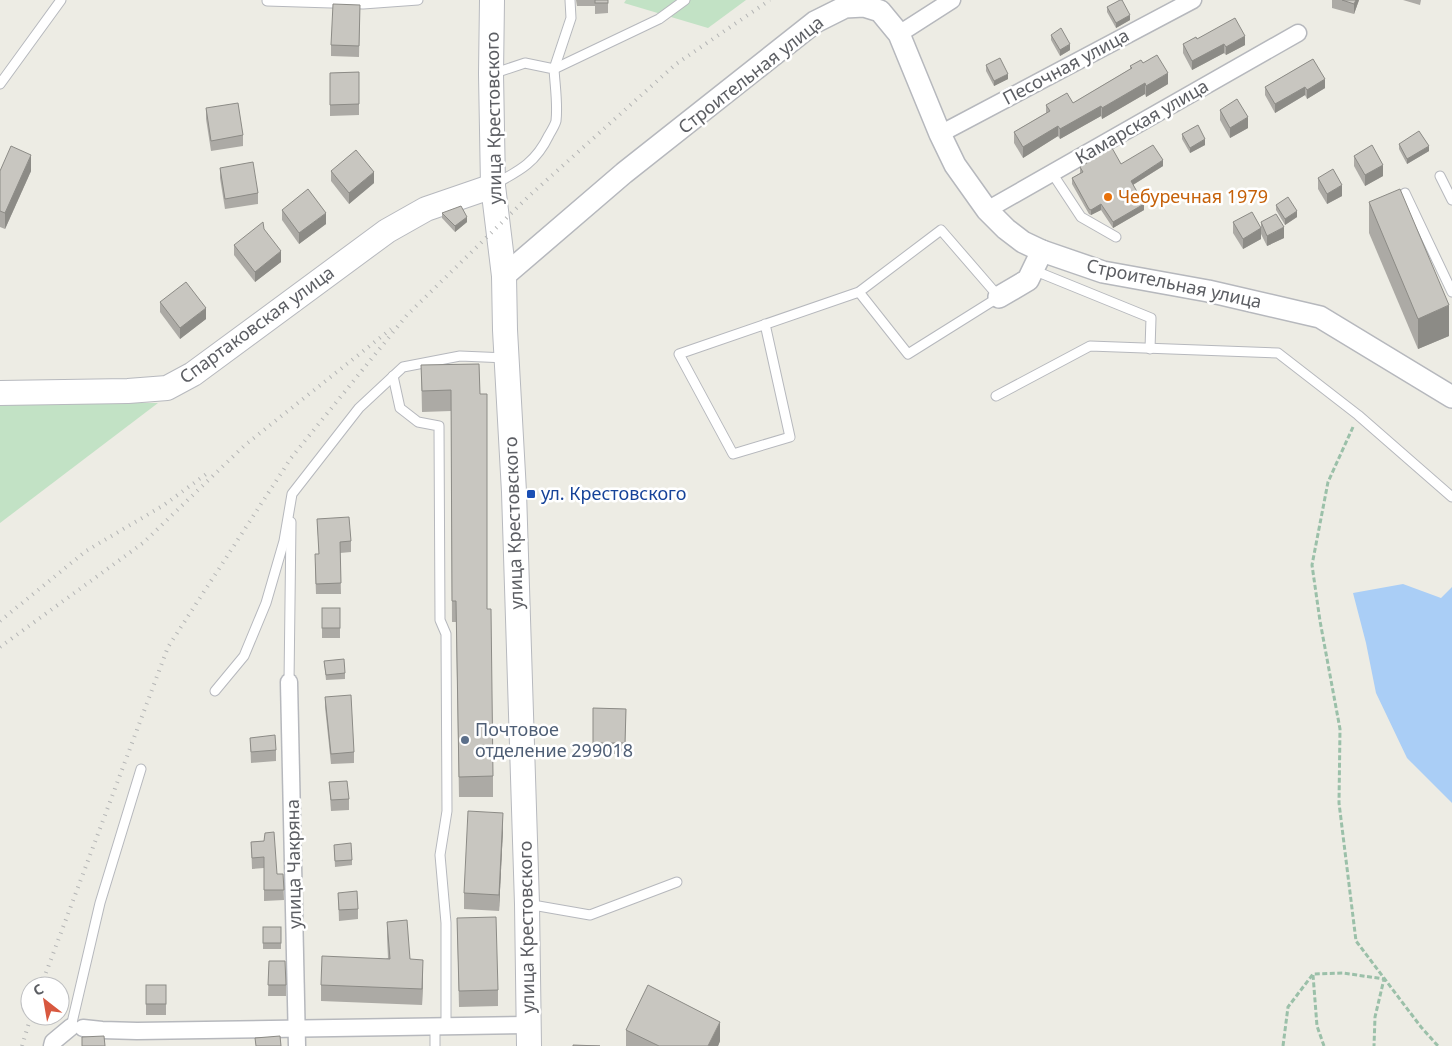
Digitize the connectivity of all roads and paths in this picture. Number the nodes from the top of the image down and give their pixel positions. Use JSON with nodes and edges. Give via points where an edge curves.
{"nodes":[{"id":1,"x":61,"y":0,"type":"edge"},
{"id":2,"x":418,"y":0,"type":"edge"},
{"id":3,"x":492,"y":0,"type":"edge"},
{"id":4,"x":570,"y":0,"type":"edge"},
{"id":5,"x":686,"y":0,"type":"edge"},
{"id":6,"x":952,"y":0,"type":"edge"},
{"id":7,"x":1193,"y":0,"type":"edge"},
{"id":8,"x":268,"y":2,"type":"dead end"},
{"id":9,"x":1298,"y":33,"type":"dead end"},
{"id":10,"x":899,"y":34,"type":"junction"},
{"id":11,"x":554,"y":69,"type":"junction"},
{"id":12,"x":491,"y":74,"type":"junction"},
{"id":13,"x":0,"y":84,"type":"edge"},
{"id":14,"x":940,"y":134,"type":"junction"},
{"id":15,"x":1052,"y":173,"type":"junction"},
{"id":16,"x":1440,"y":176,"type":"dead end"},
{"id":17,"x":493,"y":186,"type":"junction"},
{"id":18,"x":1405,"y":193,"type":"dead end"},
{"id":19,"x":1452,"y":200,"type":"edge"},
{"id":20,"x":987,"y":210,"type":"junction"},
{"id":21,"x":1116,"y":237,"type":"dead end"},
{"id":22,"x":1042,"y":251,"type":"junction"},
{"id":23,"x":1033,"y":270,"type":"junction"},
{"id":24,"x":504,"y":276,"type":"junction"},
{"id":25,"x":859,"y":292,"type":"junction"},
{"id":26,"x":1452,"y":292,"type":"edge"},
{"id":27,"x":999,"y":297,"type":"junction"},
{"id":28,"x":766,"y":324,"type":"junction"},
{"id":29,"x":1150,"y":349,"type":"junction"},
{"id":30,"x":507,"y":358,"type":"junction"},
{"id":31,"x":393,"y":376,"type":"junction"},
{"id":32,"x":0,"y":393,"type":"edge"},
{"id":33,"x":996,"y":396,"type":"dead end"},
{"id":34,"x":1452,"y":397,"type":"edge"},
{"id":35,"x":1358,"y":415,"type":"junction"},
{"id":36,"x":292,"y":494,"type":"junction"},
{"id":37,"x":1452,"y":497,"type":"edge"},
{"id":38,"x":289,"y":682,"type":"joint"},
{"id":39,"x":215,"y":691,"type":"dead end"},
{"id":40,"x":141,"y":769,"type":"dead end"},
{"id":41,"x":678,"y":882,"type":"dead end"},
{"id":42,"x":527,"y":904,"type":"junction"},
{"id":43,"x":1312,"y":974,"type":"junction"},
{"id":44,"x":1384,"y":978,"type":"junction"},
{"id":45,"x":440,"y":1026,"type":"junction"},
{"id":46,"x":77,"y":1028,"type":"junction"},
{"id":47,"x":298,"y":1028,"type":"junction"},
{"id":48,"x":529,"y":1035,"type":"edge"},
{"id":49,"x":137,"y":1038,"type":"edge"},
{"id":50,"x":52,"y":1046,"type":"edge"},
{"id":51,"x":298,"y":1046,"type":"edge"},
{"id":52,"x":435,"y":1046,"type":"edge"},
{"id":53,"x":1283,"y":1046,"type":"edge"},
{"id":54,"x":1324,"y":1046,"type":"edge"},
{"id":55,"x":1374,"y":1046,"type":"edge"},
{"id":56,"x":1438,"y":1046,"type":"edge"}],
"edges":[{"from":1,"to":13,"type":"lane"},
{"from":2,"to":8,"type":"lane","via":[[363,4]]},
{"from":3,"to":12,"type":"main road","name":"улица Крестовского"},
{"from":4,"to":11,"type":"lane","via":[[571,18]]},
{"from":5,"to":11,"type":"lane","via":[[659,19]]},
{"from":6,"to":10,"type":"street"},
{"from":7,"to":14,"type":"street","name":"Песочная улица"},
{"from":9,"to":15,"type":"street","name":"Камарская улица"},
{"from":10,"to":14,"type":"street","name":"Строительная улица"},
{"from":10,"to":24,"type":"street","name":"Строительная улица","via":[[880,12],[864,6],[845,7],[815,22],[624,173]]},
{"from":11,"to":12,"type":"lane","via":[[525,63]]},
{"from":11,"to":17,"type":"lane","via":[[556,122],[544,147],[525,168]]},
{"from":12,"to":17,"type":"main road","name":"улица Крестовского"},
{"from":14,"to":20,"type":"street","name":"Строительная улица","via":[[955,165]]},
{"from":15,"to":20,"type":"street","name":"Камарская улица"},
{"from":15,"to":21,"type":"lane","via":[[1081,217]]},
{"from":16,"to":19,"type":"lane"},
{"from":17,"to":24,"type":"main road","name":"улица Крестовского"},
{"from":17,"to":32,"type":"main road","name":"Спартаковская улица","via":[[426,209],[387,231],[193,374],[167,388]]},
{"from":18,"to":26,"type":"lane"},
{"from":20,"to":22,"type":"street","name":"Строительная улица","via":[[1006,229]]},
{"from":22,"to":23,"type":"street"},
{"from":22,"to":34,"type":"street","name":"Строительная улица","via":[[1103,272],[1208,291],[1320,317]]},
{"from":23,"to":27,"type":"street","via":[[1028,280]]},
{"from":23,"to":29,"type":"lane","via":[[1152,318]]},
{"from":24,"to":30,"type":"main road","name":"улица Крестовского"},
{"from":25,"to":27,"type":"lane","via":[[908,354]]},
{"from":25,"to":27,"type":"lane","via":[[941,230]]},
{"from":25,"to":28,"type":"lane"},
{"from":28,"to":28,"type":"lane","via":[[679,354],[733,454],[790,437]]},
{"from":29,"to":33,"type":"lane","via":[[1090,346]]},
{"from":29,"to":35,"type":"lane","via":[[1278,353]]},
{"from":30,"to":31,"type":"lane","via":[[460,356],[402,367]]},
{"from":30,"to":42,"type":"main road","name":"улица Крестовского"},
{"from":31,"to":36,"type":"lane","via":[[359,408]]},
{"from":31,"to":45,"type":"lane","via":[[400,408],[418,422],[439,426],[440,620],[446,634],[447,811],[440,855],[446,923]]},
{"from":35,"to":37,"type":"lane"},
{"from":35,"to":44,"type":"path","via":[[1328,482],[1312,565],[1340,729],[1339,804],[1356,941]]},
{"from":36,"to":38,"type":"lane"},
{"from":36,"to":39,"type":"lane","via":[[284,541],[266,603],[244,656]]},
{"from":38,"to":47,"type":"street","name":"улица Чакряна"},
{"from":40,"to":46,"type":"lane","via":[[100,903]]},
{"from":41,"to":42,"type":"lane","via":[[590,915]]},
{"from":42,"to":48,"type":"main road","name":"улица Крестовского"},
{"from":43,"to":44,"type":"path","via":[[1343,973]]},
{"from":43,"to":53,"type":"path","via":[[1288,1008]]},
{"from":43,"to":54,"type":"path","via":[[1318,1026]]},
{"from":44,"to":55,"type":"path","via":[[1375,1016]]},
{"from":44,"to":56,"type":"path"},
{"from":45,"to":47,"type":"street"},
{"from":45,"to":48,"type":"street"},
{"from":45,"to":52,"type":"lane"},
{"from":46,"to":49,"type":"street"},
{"from":46,"to":50,"type":"street","via":[[53,1042]]},
{"from":47,"to":49,"type":"street"},
{"from":47,"to":51,"type":"street","name":"улица Чакряна"}]}
